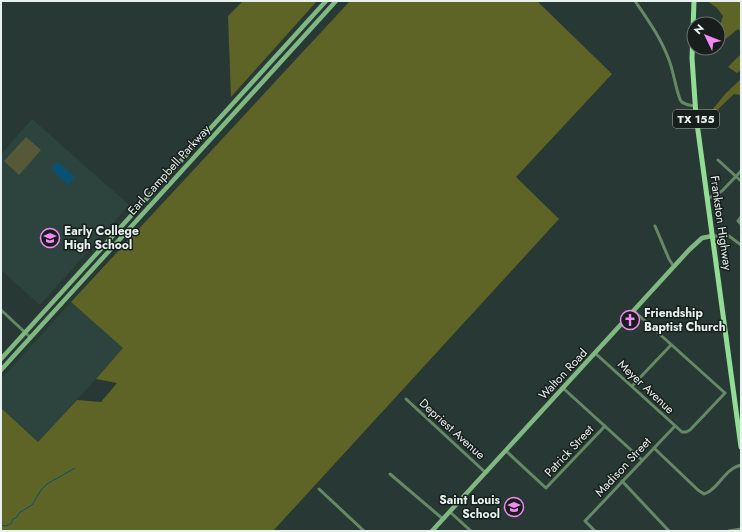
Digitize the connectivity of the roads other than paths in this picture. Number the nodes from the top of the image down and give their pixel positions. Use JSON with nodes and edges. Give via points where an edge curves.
{"nodes":[{"id":1,"x":326,"y":1,"type":"edge"},
{"id":2,"x":335,"y":1,"type":"edge"},
{"id":3,"x":636,"y":1,"type":"edge"},
{"id":4,"x":694,"y":1,"type":"edge"},
{"id":5,"x":695,"y":106,"type":"junction"},
{"id":6,"x":718,"y":160,"type":"dead end"},
{"id":7,"x":178,"y":165,"type":"junction"},
{"id":8,"x":183,"y":169,"type":"junction"},
{"id":9,"x":741,"y":171,"type":"edge"},
{"id":10,"x":736,"y":176,"type":"junction"},
{"id":11,"x":741,"y":180,"type":"edge"},
{"id":12,"x":707,"y":199,"type":"junction"},
{"id":13,"x":741,"y":217,"type":"edge"},
{"id":14,"x":740,"y":223,"type":"edge"},
{"id":15,"x":655,"y":226,"type":"dead end"},
{"id":16,"x":712,"y":236,"type":"junction"},
{"id":17,"x":741,"y":245,"type":"edge"},
{"id":18,"x":674,"y":267,"type":"junction"},
{"id":19,"x":1,"y":310,"type":"edge"},
{"id":20,"x":634,"y":311,"type":"junction"},
{"id":21,"x":25,"y":332,"type":"junction"},
{"id":22,"x":30,"y":337,"type":"junction"},
{"id":23,"x":671,"y":345,"type":"junction"},
{"id":24,"x":595,"y":353,"type":"junction"},
{"id":25,"x":1,"y":359,"type":"edge"},
{"id":26,"x":1,"y":370,"type":"edge"},
{"id":27,"x":632,"y":386,"type":"junction"},
{"id":28,"x":563,"y":388,"type":"junction"},
{"id":29,"x":734,"y":392,"type":"junction"},
{"id":30,"x":725,"y":393,"type":"junction"},
{"id":31,"x":406,"y":399,"type":"dead end"},
{"id":32,"x":605,"y":426,"type":"junction"},
{"id":33,"x":675,"y":426,"type":"junction"},
{"id":34,"x":741,"y":445,"type":"edge"},
{"id":35,"x":654,"y":448,"type":"junction"},
{"id":36,"x":506,"y":451,"type":"junction"},
{"id":37,"x":642,"y":460,"type":"junction"},
{"id":38,"x":741,"y":465,"type":"edge"},
{"id":39,"x":486,"y":473,"type":"junction"},
{"id":40,"x":390,"y":474,"type":"dead end"},
{"id":41,"x":622,"y":481,"type":"junction"},
{"id":42,"x":319,"y":489,"type":"dead end"},
{"id":43,"x":450,"y":512,"type":"junction"},
{"id":44,"x":443,"y":519,"type":"junction"},
{"id":45,"x":741,"y":529,"type":"edge"},
{"id":46,"x":364,"y":531,"type":"edge"},
{"id":47,"x":432,"y":531,"type":"edge"},
{"id":48,"x":472,"y":531,"type":"edge"},
{"id":49,"x":595,"y":531,"type":"edge"},
{"id":50,"x":669,"y":531,"type":"edge"},
{"id":51,"x":729,"y":531,"type":"edge"}],
"edges":[{"from":1,"to":7,"type":"main road","name":"Earl Campbell Parkway"},
{"from":2,"to":8,"type":"main road","name":"Earl Campbell Parkway"},
{"from":3,"to":5,"type":"street","via":[[664,46],[680,100]]},
{"from":4,"to":5,"type":"main road","name":"Frankston Highway","number":"TX 155","via":[[692,50]]},
{"from":5,"to":12,"type":"main road","name":"Frankston Highway","number":"TX 155"},
{"from":6,"to":10,"type":"street"},
{"from":7,"to":8,"type":"main road"},
{"from":7,"to":21,"type":"main road","name":"Earl Campbell Parkway"},
{"from":8,"to":22,"type":"main road","name":"Earl Campbell Parkway"},
{"from":9,"to":10,"type":"street"},
{"from":10,"to":11,"type":"street"},
{"from":10,"to":12,"type":"street","via":[[722,191]]},
{"from":12,"to":16,"type":"main road","name":"Frankston Highway","number":"TX 155"},
{"from":13,"to":14,"type":"street"},
{"from":15,"to":18,"type":"street"},
{"from":16,"to":17,"type":"street","via":[[729,236]]},
{"from":16,"to":18,"type":"main road","name":"Walton Road","via":[[700,239]]},
{"from":16,"to":29,"type":"main road","name":"Frankston Highway","number":"TX 155"},
{"from":18,"to":20,"type":"main road","name":"Walton Road"},
{"from":19,"to":21,"type":"street"},
{"from":20,"to":23,"type":"street"},
{"from":20,"to":24,"type":"main road","name":"Walton Road"},
{"from":21,"to":22,"type":"street"},
{"from":21,"to":25,"type":"main road","name":"Earl Campbell Parkway"},
{"from":22,"to":26,"type":"main road","name":"Earl Campbell Parkway"},
{"from":23,"to":27,"type":"street"},
{"from":23,"to":30,"type":"street"},
{"from":24,"to":27,"type":"street","name":"Meyer Avenue"},
{"from":24,"to":28,"type":"main road","name":"Walton Road"},
{"from":27,"to":33,"type":"street","name":"Meyer Avenue"},
{"from":28,"to":32,"type":"street"},
{"from":28,"to":36,"type":"main road","name":"Walton Road"},
{"from":29,"to":30,"type":"street"},
{"from":29,"to":34,"type":"main road","name":"Frankston Highway","number":"TX 155"},
{"from":30,"to":33,"type":"street","name":"Meyer Avenue","via":[[690,430],[682,432]]},
{"from":31,"to":39,"type":"street","name":"Depriest Avenue"},
{"from":32,"to":36,"type":"street","name":"Patrick Street","via":[[546,488]]},
{"from":32,"to":37,"type":"street"},
{"from":33,"to":35,"type":"street","name":"Madison Street"},
{"from":35,"to":37,"type":"street","name":"Madison Street"},
{"from":35,"to":38,"type":"street","via":[[704,494],[730,470]]},
{"from":36,"to":39,"type":"main road","name":"Walton Road"},
{"from":37,"to":41,"type":"street","name":"Madison Street"},
{"from":39,"to":43,"type":"main road","name":"Walton Road"},
{"from":40,"to":44,"type":"street"},
{"from":41,"to":49,"type":"street","name":"Madison Street","via":[[585,521]]},
{"from":41,"to":50,"type":"street"},
{"from":42,"to":46,"type":"street"},
{"from":43,"to":44,"type":"main road","name":"Walton Road"},
{"from":43,"to":48,"type":"street"},
{"from":44,"to":47,"type":"main road","name":"Walton Road"},
{"from":45,"to":51,"type":"street"}]}
